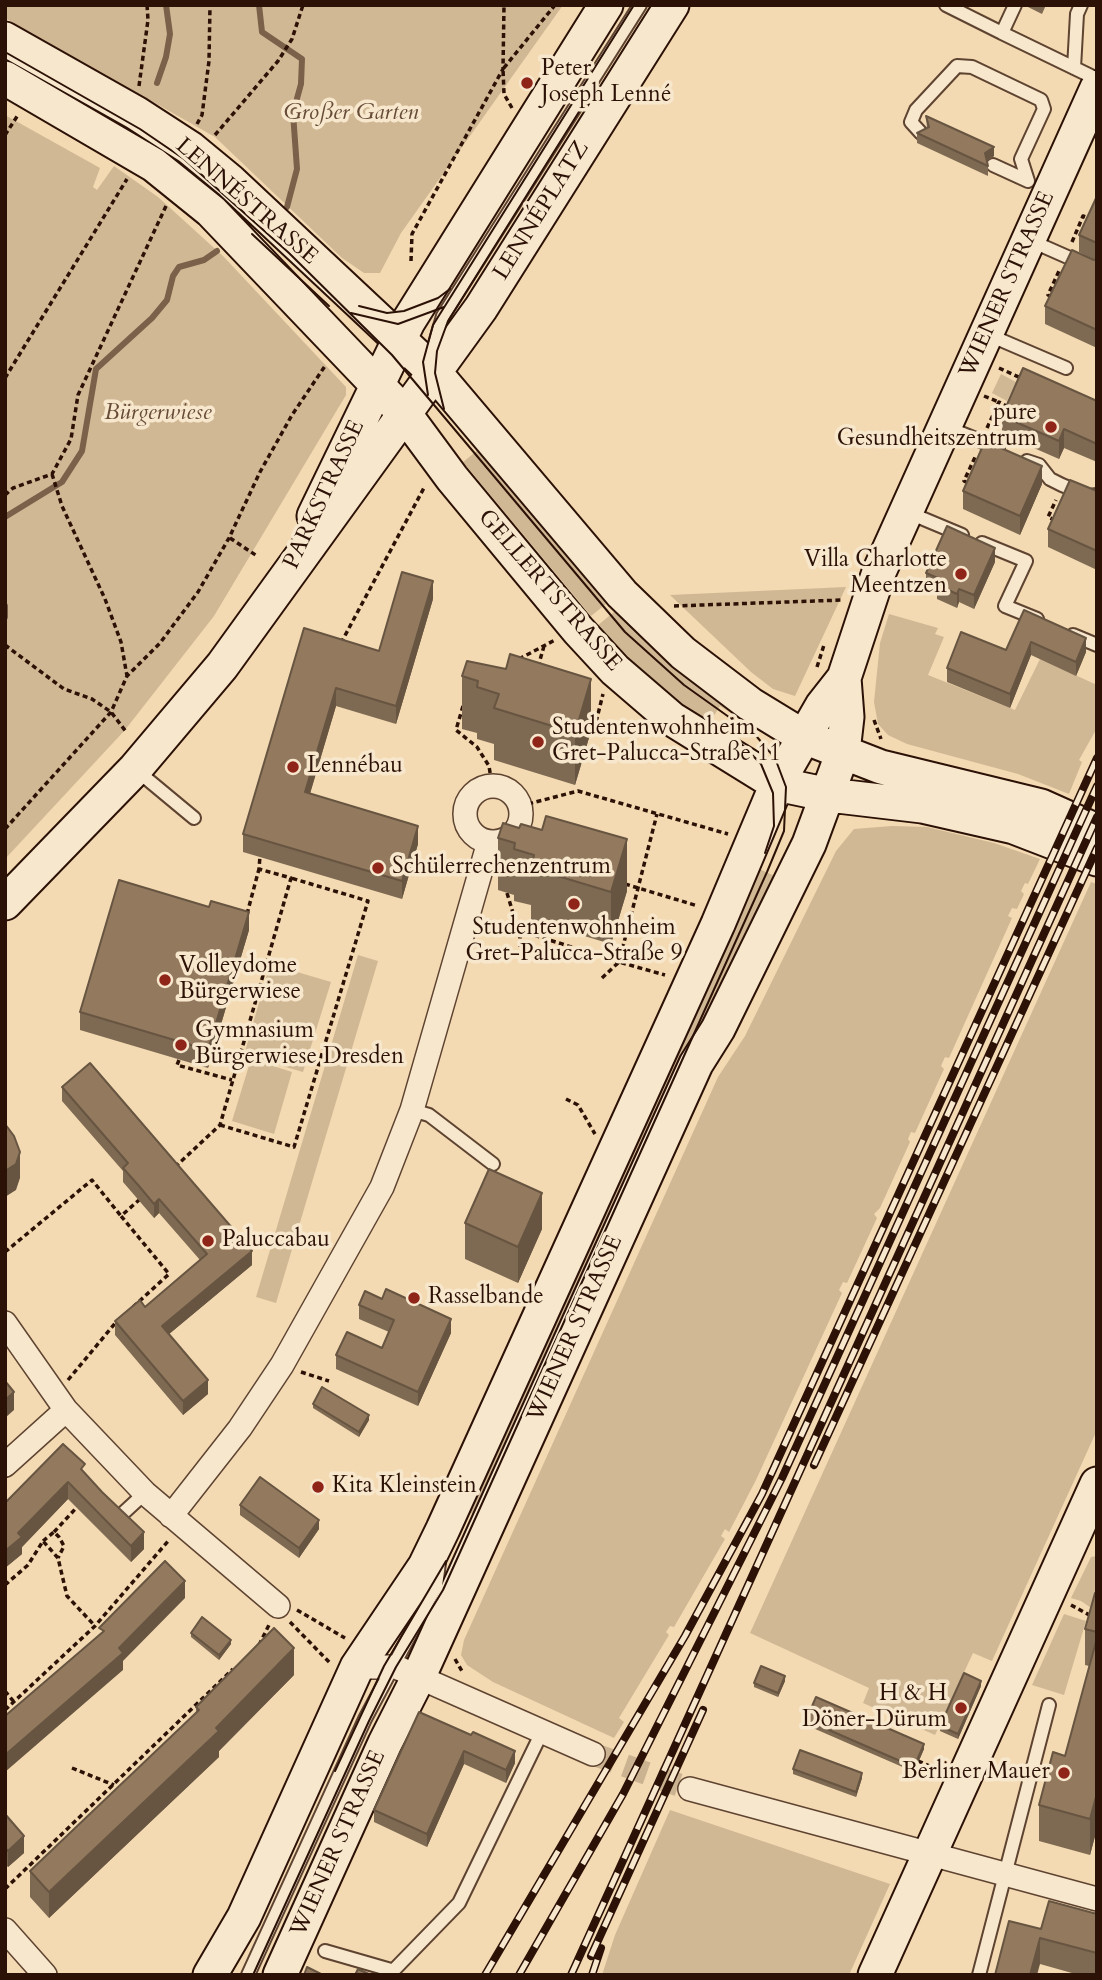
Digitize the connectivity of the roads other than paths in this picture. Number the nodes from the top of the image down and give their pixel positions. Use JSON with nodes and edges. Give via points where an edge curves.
{"nodes":[{"id":1,"x":606,"y":5,"type":"edge"},
{"id":2,"x":946,"y":5,"type":"edge"},
{"id":3,"x":1015,"y":5,"type":"edge"},
{"id":4,"x":1081,"y":5,"type":"edge"},
{"id":5,"x":662,"y":7,"type":"edge"},
{"id":6,"x":1002,"y":33,"type":"junction"},
{"id":7,"x":5,"y":39,"type":"edge"},
{"id":8,"x":1085,"y":78,"type":"edge"},
{"id":9,"x":1097,"y":79,"type":"edge"},
{"id":10,"x":11,"y":92,"type":"edge"},
{"id":11,"x":921,"y":133,"type":"edge"},
{"id":12,"x":993,"y":165,"type":"dead end"},
{"id":13,"x":1039,"y":187,"type":"junction"},
{"id":14,"x":1029,"y":240,"type":"junction"},
{"id":15,"x":1097,"y":270,"type":"edge"},
{"id":16,"x":443,"y":316,"type":"junction"},
{"id":17,"x":414,"y":333,"type":"junction"},
{"id":18,"x":986,"y":334,"type":"junction"},
{"id":19,"x":1066,"y":368,"type":"dead end"},
{"id":20,"x":429,"y":375,"type":"junction"},
{"id":21,"x":377,"y":386,"type":"junction"},
{"id":22,"x":404,"y":413,"type":"junction"},
{"id":23,"x":945,"y":427,"type":"junction"},
{"id":24,"x":1097,"y":495,"type":"edge"},
{"id":25,"x":907,"y":512,"type":"junction"},
{"id":26,"x":285,"y":578,"type":"junction"},
{"id":27,"x":1097,"y":645,"type":"edge"},
{"id":28,"x":844,"y":678,"type":"junction"},
{"id":29,"x":804,"y":737,"type":"junction"},
{"id":30,"x":843,"y":752,"type":"junction"},
{"id":31,"x":135,"y":769,"type":"junction"},
{"id":32,"x":777,"y":784,"type":"junction"},
{"id":33,"x":829,"y":796,"type":"junction"},
{"id":34,"x":194,"y":818,"type":"dead end"},
{"id":35,"x":1097,"y":831,"type":"edge"},
{"id":36,"x":489,"y":842,"type":"junction"},
{"id":37,"x":1097,"y":859,"type":"edge"},
{"id":38,"x":5,"y":903,"type":"edge"},
{"id":39,"x":412,"y":1110,"type":"junction"},
{"id":40,"x":493,"y":1164,"type":"dead end"},
{"id":41,"x":5,"y":1323,"type":"edge"},
{"id":42,"x":60,"y":1401,"type":"junction"},
{"id":43,"x":5,"y":1465,"type":"edge"},
{"id":44,"x":1097,"y":1484,"type":"edge"},
{"id":45,"x":145,"y":1493,"type":"junction"},
{"id":46,"x":108,"y":1503,"type":"edge"},
{"id":47,"x":176,"y":1521,"type":"junction"},
{"id":48,"x":278,"y":1606,"type":"road end"},
{"id":49,"x":377,"y":1665,"type":"junction"},
{"id":50,"x":1049,"y":1705,"type":"dead end"},
{"id":51,"x":542,"y":1732,"type":"junction"},
{"id":52,"x":593,"y":1754,"type":"tunnel mouth"},
{"id":53,"x":690,"y":1789,"type":"tunnel mouth"},
{"id":54,"x":929,"y":1854,"type":"junction"},
{"id":55,"x":1007,"y":1875,"type":"junction"},
{"id":56,"x":1097,"y":1899,"type":"edge"},
{"id":57,"x":5,"y":1930,"type":"edge"},
{"id":58,"x":325,"y":1951,"type":"dead end"},
{"id":59,"x":390,"y":1972,"type":"edge"},
{"id":60,"x":45,"y":1975,"type":"edge"},
{"id":61,"x":210,"y":1975,"type":"edge"},
{"id":62,"x":248,"y":1975,"type":"edge"},
{"id":63,"x":279,"y":1975,"type":"edge"},
{"id":64,"x":874,"y":1975,"type":"edge"},
{"id":65,"x":979,"y":1975,"type":"edge"}],
"edges":[{"from":1,"to":17,"type":"main road","via":[[416,307]]},
{"from":2,"to":6,"type":"lane"},
{"from":3,"to":6,"type":"lane"},
{"from":4,"to":8,"type":"lane","via":[[1077,14]]},
{"from":5,"to":16,"type":"lane"},
{"from":5,"to":20,"type":"main road","name":"LENNÉPLATZ","via":[[503,274]]},
{"from":6,"to":8,"type":"lane"},
{"from":7,"to":17,"type":"main road","name":"LENNÉSTRASSE","via":[[190,148]]},
{"from":8,"to":9,"type":"lane"},
{"from":8,"to":13,"type":"main road","name":"WIENER STRASSE"},
{"from":10,"to":21,"type":"main road","name":"LENNÉSTRASSE","via":[[155,165],[211,211]]},
{"from":11,"to":13,"type":"lane","via":[[911,122],[916,110],[957,66],[972,67],[1041,100],[1044,109],[1021,159]]},
{"from":12,"to":13,"type":"lane"},
{"from":13,"to":14,"type":"main road","name":"WIENER STRASSE"},
{"from":14,"to":15,"type":"lane"},
{"from":14,"to":18,"type":"main road","name":"WIENER STRASSE"},
{"from":16,"to":17,"type":"lane"},
{"from":16,"to":20,"type":"lane"},
{"from":17,"to":20,"type":"main road"},
{"from":17,"to":21,"type":"main road"},
{"from":18,"to":19,"type":"lane"},
{"from":18,"to":23,"type":"main road","name":"WIENER STRASSE"},
{"from":20,"to":22,"type":"main road","name":"LENNÉPLATZ"},
{"from":20,"to":29,"type":"main road","via":[[622,594],[683,653],[750,704]]},
{"from":21,"to":22,"type":"main road"},
{"from":21,"to":26,"type":"main road","name":"PARKSTRASSE"},
{"from":22,"to":26,"type":"main road","name":"PARKSTRASSE"},
{"from":22,"to":32,"type":"main road","name":"GELLERTSTRASSE","via":[[519,559],[615,670],[673,719]]},
{"from":23,"to":24,"type":"lane","via":[[1039,466],[1062,485]]},
{"from":23,"to":25,"type":"main road","name":"WIENER STRASSE"},
{"from":25,"to":27,"type":"lane","via":[[1026,561],[1005,606]]},
{"from":25,"to":28,"type":"main road","name":"WIENER STRASSE","via":[[867,601]]},
{"from":26,"to":31,"type":"main road","via":[[222,666]]},
{"from":28,"to":29,"type":"main road","name":"WIENER STRASSE"},
{"from":28,"to":30,"type":"main road","name":"WIENER STRASSE","via":[[847,717]]},
{"from":29,"to":30,"type":"main road"},
{"from":29,"to":32,"type":"main road","name":"WIENER STRASSE"},
{"from":30,"to":33,"type":"main road","name":"WIENER STRASSE"},
{"from":30,"to":35,"type":"main road","via":[[881,767],[1041,806]]},
{"from":31,"to":34,"type":"lane"},
{"from":31,"to":38,"type":"main road"},
{"from":32,"to":33,"type":"main road","name":"GELLERTSTRASSE"},
{"from":32,"to":49,"type":"main road","name":"WIENER STRASSE","via":[[718,924]]},
{"from":33,"to":37,"type":"main road","name":"GELLERTSTRASSE","via":[[922,806],[1014,827]]},
{"from":33,"to":49,"type":"main road","name":"WIENER STRASSE","via":[[724,1016]]},
{"from":36,"to":36,"type":"street","via":[[514,832],[522,815],[510,791],[492,785],[475,791],[465,807],[473,834]]},
{"from":36,"to":39,"type":"street"},
{"from":39,"to":40,"type":"lane","via":[[429,1115]]},
{"from":39,"to":47,"type":"street","via":[[382,1187],[282,1365]]},
{"from":41,"to":42,"type":"street"},
{"from":42,"to":43,"type":"street"},
{"from":42,"to":45,"type":"street"},
{"from":44,"to":54,"type":"main road"},
{"from":45,"to":46,"type":"lane","via":[[124,1520]]},
{"from":45,"to":47,"type":"street"},
{"from":47,"to":48,"type":"street"},
{"from":49,"to":51,"type":"street"},
{"from":49,"to":61,"type":"main road","name":"WIENER STRASSE"},
{"from":49,"to":62,"type":"lane"},
{"from":49,"to":63,"type":"main road","name":"WIENER STRASSE","via":[[385,1743]]},
{"from":50,"to":55,"type":"lane"},
{"from":51,"to":52,"type":"street"},
{"from":51,"to":59,"type":"lane","via":[[459,1903]]},
{"from":53,"to":54,"type":"street"},
{"from":54,"to":55,"type":"street"},
{"from":54,"to":64,"type":"main road"},
{"from":55,"to":56,"type":"street"},
{"from":55,"to":65,"type":"lane"},
{"from":57,"to":60,"type":"street"},
{"from":58,"to":59,"type":"lane"}]}
